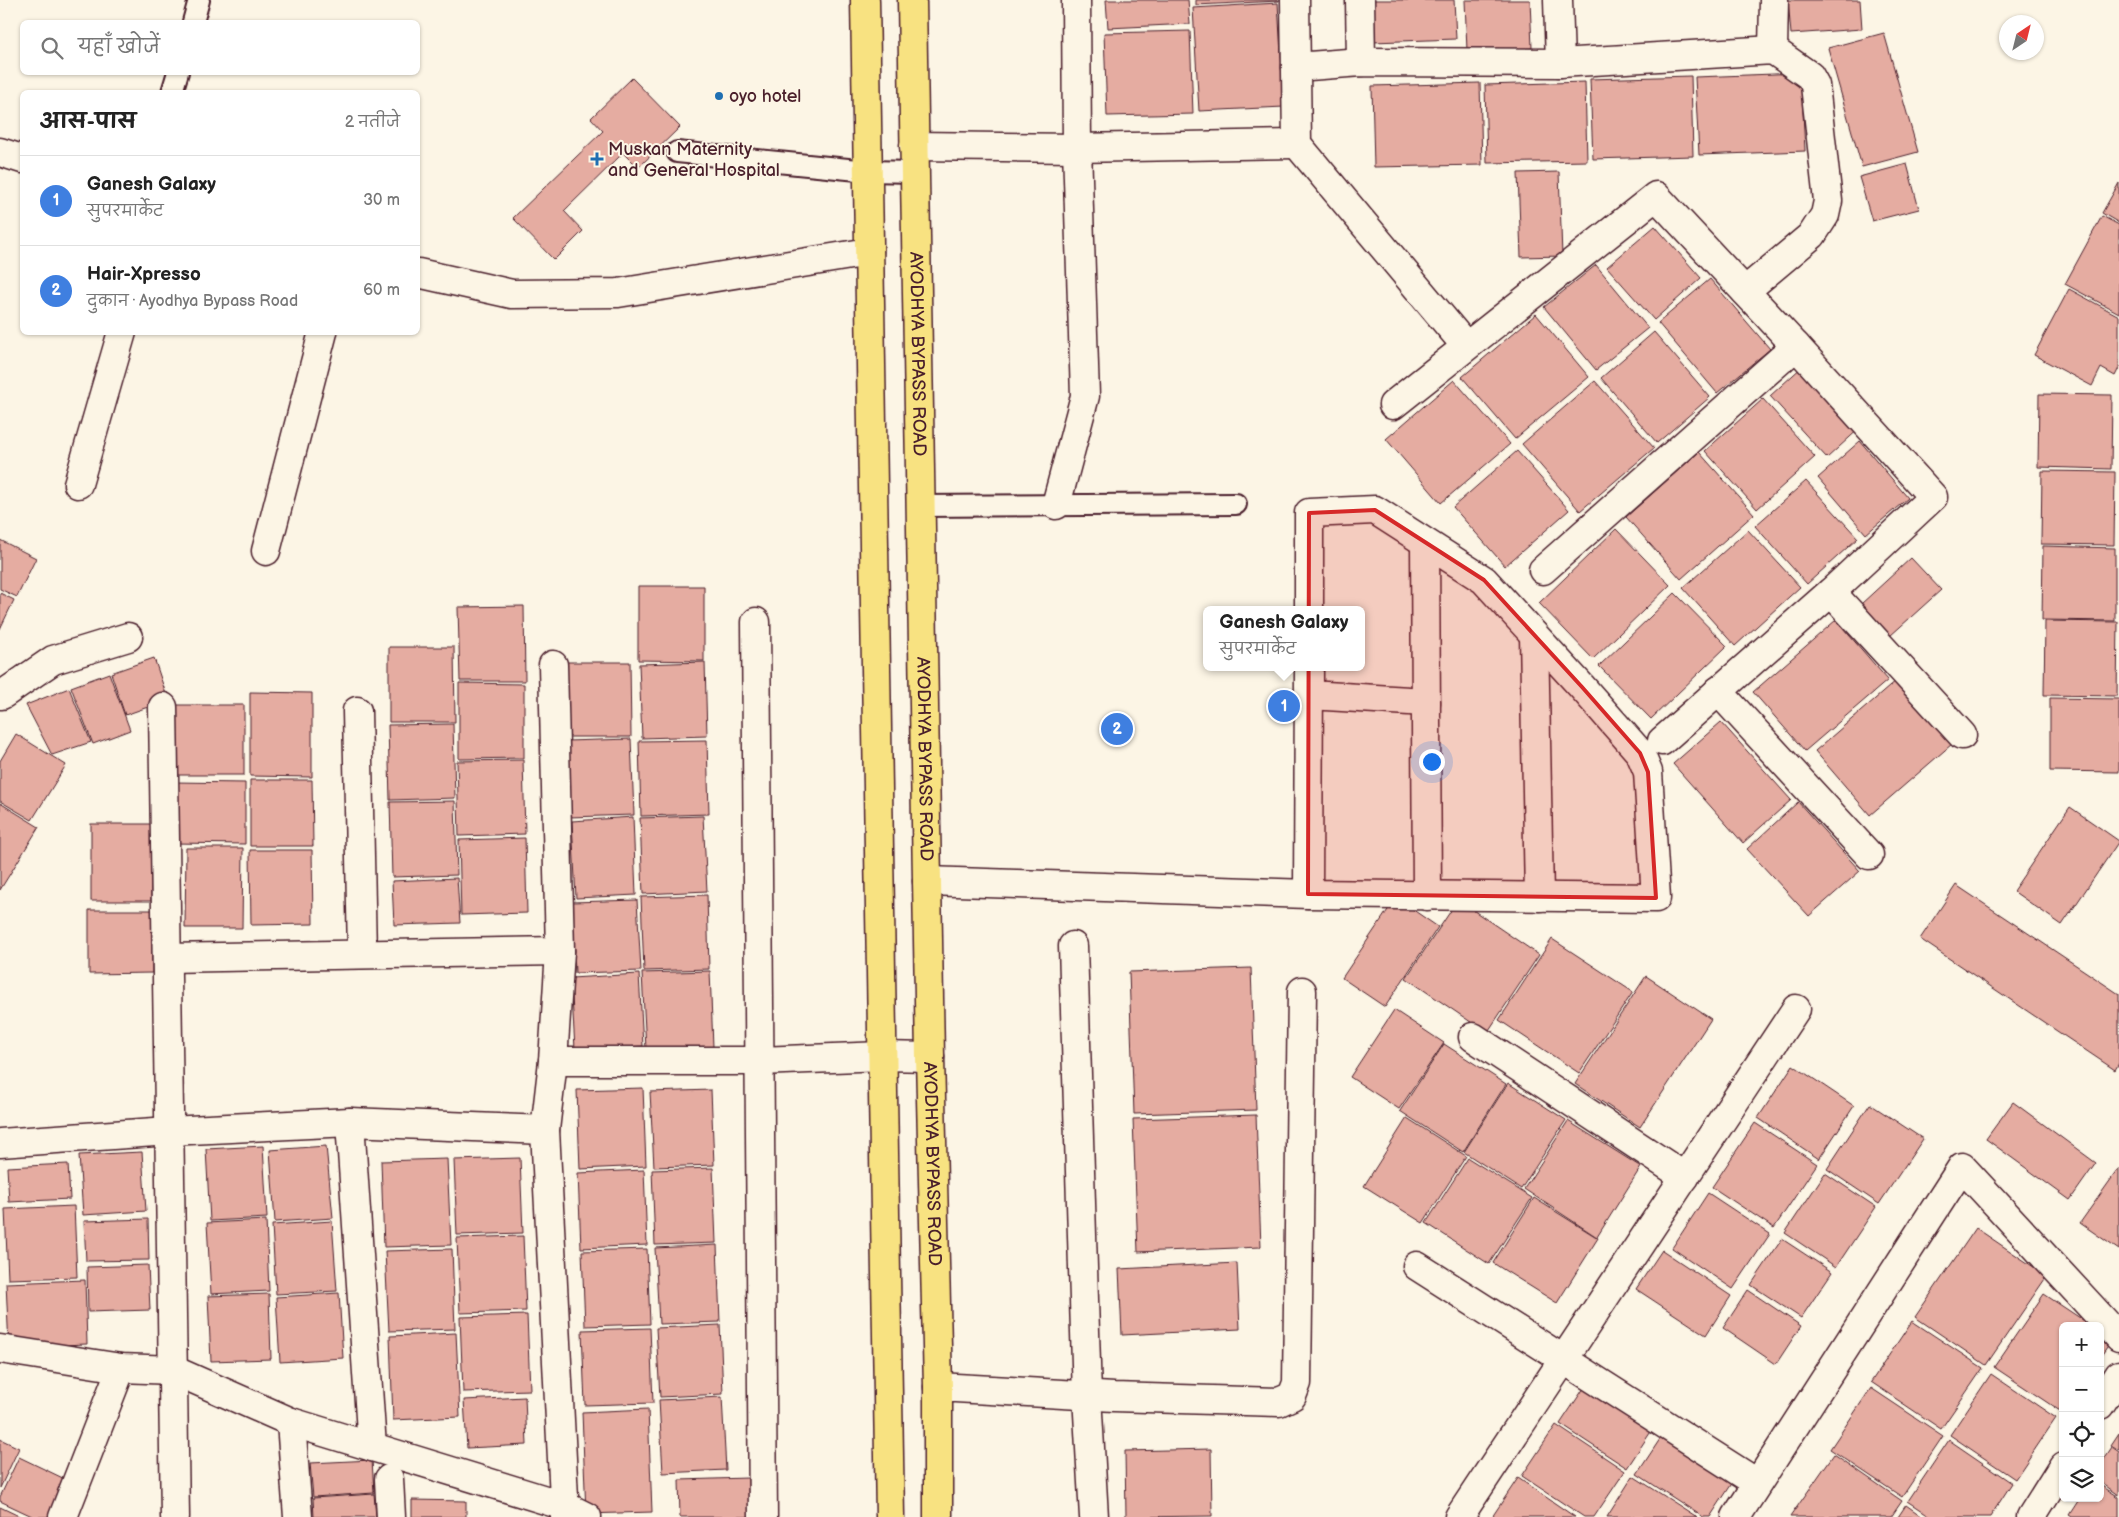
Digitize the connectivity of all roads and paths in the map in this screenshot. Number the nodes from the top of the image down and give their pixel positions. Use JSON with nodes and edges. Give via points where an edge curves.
{"nodes":[{"id":1,"x":199,"y":0,"type":"edge"},
{"id":2,"x":865,"y":0,"type":"edge"},
{"id":3,"x":912,"y":0,"type":"edge"},
{"id":4,"x":1076,"y":0,"type":"edge"},
{"id":5,"x":1295,"y":0,"type":"edge"},
{"id":6,"x":1360,"y":0,"type":"edge"},
{"id":7,"x":1558,"y":0,"type":"edge"},
{"id":8,"x":1774,"y":0,"type":"edge"},
{"id":9,"x":194,"y":20,"type":"edge"},
{"id":10,"x":1773,"y":50,"type":"junction"},
{"id":11,"x":1361,"y":62,"type":"junction"},
{"id":12,"x":1560,"y":63,"type":"junction"},
{"id":13,"x":1296,"y":66,"type":"junction"},
{"id":14,"x":177,"y":75,"type":"edge"},
{"id":15,"x":173,"y":90,"type":"edge"},
{"id":16,"x":1297,"y":144,"type":"junction"},
{"id":17,"x":1077,"y":148,"type":"junction"},
{"id":18,"x":0,"y":152,"type":"edge"},
{"id":19,"x":678,"y":152,"type":"dead end"},
{"id":20,"x":20,"y":157,"type":"edge"},
{"id":21,"x":914,"y":159,"type":"junction"},
{"id":22,"x":868,"y":171,"type":"junction"},
{"id":23,"x":870,"y":252,"type":"junction"},
{"id":24,"x":420,"y":273,"type":"edge"},
{"id":25,"x":1745,"y":291,"type":"junction"},
{"id":26,"x":121,"y":335,"type":"edge"},
{"id":27,"x":322,"y":335,"type":"edge"},
{"id":28,"x":1466,"y":346,"type":"junction"},
{"id":29,"x":1796,"y":346,"type":"junction"},
{"id":30,"x":1393,"y":405,"type":"dead end"},
{"id":31,"x":78,"y":484,"type":"dead end"},
{"id":32,"x":1236,"y":504,"type":"dead end"},
{"id":33,"x":1056,"y":505,"type":"junction"},
{"id":34,"x":921,"y":506,"type":"junction"},
{"id":35,"x":1425,"y":543,"type":"junction"},
{"id":36,"x":266,"y":550,"type":"dead end"},
{"id":37,"x":1543,"y":570,"type":"dead end"},
{"id":38,"x":1831,"y":592,"type":"junction"},
{"id":39,"x":1309,"y":606,"type":"edge"},
{"id":40,"x":756,"y":622,"type":"dead end"},
{"id":41,"x":1534,"y":635,"type":"junction"},
{"id":42,"x":128,"y":637,"type":"dead end"},
{"id":43,"x":553,"y":665,"type":"dead end"},
{"id":44,"x":1309,"y":671,"type":"edge"},
{"id":45,"x":1718,"y":691,"type":"junction"},
{"id":46,"x":1309,"y":695,"type":"junction"},
{"id":47,"x":1,"y":696,"type":"edge"},
{"id":48,"x":1426,"y":702,"type":"junction"},
{"id":49,"x":163,"y":707,"type":"dead end"},
{"id":50,"x":357,"y":711,"type":"dead end"},
{"id":51,"x":1962,"y":735,"type":"dead end"},
{"id":52,"x":1662,"y":741,"type":"dead end"},
{"id":53,"x":1869,"y":855,"type":"dead end"},
{"id":54,"x":927,"y":881,"type":"junction"},
{"id":55,"x":1308,"y":894,"type":"junction"},
{"id":56,"x":1428,"y":896,"type":"junction"},
{"id":57,"x":1539,"y":897,"type":"junction"},
{"id":58,"x":1073,"y":946,"type":"dead end"},
{"id":59,"x":560,"y":951,"type":"junction"},
{"id":60,"x":362,"y":954,"type":"junction"},
{"id":61,"x":167,"y":958,"type":"junction"},
{"id":62,"x":1302,"y":991,"type":"dead end"},
{"id":63,"x":1796,"y":1009,"type":"dead end"},
{"id":64,"x":1473,"y":1037,"type":"dead end"},
{"id":65,"x":882,"y":1056,"type":"junction"},
{"id":66,"x":930,"y":1057,"type":"junction"},
{"id":67,"x":553,"y":1060,"type":"junction"},
{"id":68,"x":760,"y":1061,"type":"junction"},
{"id":69,"x":350,"y":1122,"type":"junction"},
{"id":70,"x":169,"y":1130,"type":"junction"},
{"id":71,"x":545,"y":1130,"type":"junction"},
{"id":72,"x":0,"y":1142,"type":"edge"},
{"id":73,"x":1685,"y":1177,"type":"junction"},
{"id":74,"x":1417,"y":1266,"type":"dead end"},
{"id":75,"x":2119,"y":1337,"type":"edge"},
{"id":76,"x":0,"y":1349,"type":"edge"},
{"id":77,"x":1564,"y":1359,"type":"junction"},
{"id":78,"x":121,"y":1368,"type":"junction"},
{"id":79,"x":173,"y":1370,"type":"junction"},
{"id":80,"x":2119,"y":1375,"type":"edge"},
{"id":81,"x":938,"y":1388,"type":"junction"},
{"id":82,"x":1087,"y":1396,"type":"junction"},
{"id":83,"x":2104,"y":1399,"type":"edge"},
{"id":84,"x":291,"y":1422,"type":"junction"},
{"id":85,"x":372,"y":1447,"type":"junction"},
{"id":86,"x":2059,"y":1472,"type":"edge"},
{"id":87,"x":389,"y":1479,"type":"dead end"},
{"id":88,"x":1757,"y":1483,"type":"junction"},
{"id":89,"x":572,"y":1513,"type":"edge"},
{"id":90,"x":63,"y":1517,"type":"edge"},
{"id":91,"x":175,"y":1517,"type":"edge"},
{"id":92,"x":298,"y":1517,"type":"edge"},
{"id":93,"x":391,"y":1517,"type":"edge"},
{"id":94,"x":763,"y":1517,"type":"edge"},
{"id":95,"x":890,"y":1517,"type":"edge"},
{"id":96,"x":938,"y":1517,"type":"edge"},
{"id":97,"x":1094,"y":1517,"type":"edge"},
{"id":98,"x":1459,"y":1517,"type":"edge"},
{"id":99,"x":1736,"y":1517,"type":"edge"},
{"id":100,"x":2031,"y":1517,"type":"edge"}],
"edges":[{"from":1,"to":9,"type":"lane"},
{"from":2,"to":22,"type":"main road"},
{"from":3,"to":21,"type":"main road","name":"AYODHYA BYPASS ROAD"},
{"from":4,"to":17,"type":"street"},
{"from":5,"to":13,"type":"street"},
{"from":6,"to":11,"type":"street"},
{"from":7,"to":12,"type":"street"},
{"from":8,"to":10,"type":"street"},
{"from":10,"to":12,"type":"street"},
{"from":10,"to":25,"type":"street","via":[[1810,76],[1815,85],[1828,201],[1825,215],[1812,235]]},
{"from":11,"to":12,"type":"street"},
{"from":11,"to":13,"type":"street"},
{"from":13,"to":16,"type":"street"},
{"from":14,"to":15,"type":"lane"},
{"from":16,"to":17,"type":"street"},
{"from":16,"to":28,"type":"street"},
{"from":17,"to":21,"type":"street"},
{"from":17,"to":33,"type":"street","via":[[1085,396]]},
{"from":18,"to":20,"type":"street"},
{"from":19,"to":22,"type":"lane"},
{"from":21,"to":22,"type":"lane"},
{"from":21,"to":34,"type":"main road","name":"AYODHYA BYPASS ROAD"},
{"from":22,"to":23,"type":"main road"},
{"from":23,"to":24,"type":"street","via":[[618,293],[512,294]]},
{"from":23,"to":65,"type":"main road"},
{"from":25,"to":28,"type":"street","via":[[1656,196]]},
{"from":25,"to":29,"type":"street"},
{"from":26,"to":31,"type":"street"},
{"from":27,"to":36,"type":"street"},
{"from":28,"to":30,"type":"street"},
{"from":29,"to":37,"type":"street"},
{"from":29,"to":38,"type":"street","via":[[1933,497]]},
{"from":32,"to":33,"type":"lane"},
{"from":33,"to":34,"type":"lane"},
{"from":34,"to":54,"type":"main road","name":"AYODHYA BYPASS ROAD"},
{"from":35,"to":39,"type":"street","via":[[1375,510],[1309,513]]},
{"from":35,"to":41,"type":"street","via":[[1484,580]]},
{"from":35,"to":48,"type":"street"},
{"from":38,"to":45,"type":"street"},
{"from":38,"to":51,"type":"street"},
{"from":40,"to":68,"type":"street"},
{"from":41,"to":57,"type":"street"},
{"from":41,"to":57,"type":"street","via":[[1640,753],[1648,772],[1656,898]]},
{"from":42,"to":47,"type":"street","via":[[53,660]]},
{"from":43,"to":59,"type":"street"},
{"from":44,"to":46,"type":"street"},
{"from":45,"to":52,"type":"street"},
{"from":45,"to":53,"type":"street"},
{"from":46,"to":48,"type":"street"},
{"from":46,"to":55,"type":"street"},
{"from":48,"to":56,"type":"street"},
{"from":49,"to":61,"type":"street"},
{"from":50,"to":60,"type":"street"},
{"from":54,"to":55,"type":"street"},
{"from":54,"to":66,"type":"main road","name":"AYODHYA BYPASS ROAD"},
{"from":55,"to":56,"type":"street"},
{"from":56,"to":57,"type":"street"},
{"from":58,"to":82,"type":"street"},
{"from":59,"to":60,"type":"street"},
{"from":59,"to":67,"type":"street"},
{"from":60,"to":61,"type":"street"},
{"from":61,"to":70,"type":"street"},
{"from":62,"to":82,"type":"street","via":[[1297,1383],[1292,1396],[1279,1402]]},
{"from":63,"to":73,"type":"street"},
{"from":64,"to":73,"type":"street"},
{"from":65,"to":66,"type":"street"},
{"from":65,"to":68,"type":"street"},
{"from":65,"to":95,"type":"main road"},
{"from":66,"to":81,"type":"main road","name":"AYODHYA BYPASS ROAD"},
{"from":67,"to":68,"type":"street"},
{"from":67,"to":71,"type":"street"},
{"from":68,"to":94,"type":"street"},
{"from":69,"to":70,"type":"street"},
{"from":69,"to":71,"type":"street"},
{"from":69,"to":85,"type":"street"},
{"from":70,"to":72,"type":"street"},
{"from":70,"to":79,"type":"street"},
{"from":71,"to":89,"type":"street"},
{"from":73,"to":77,"type":"street"},
{"from":74,"to":77,"type":"street"},
{"from":75,"to":88,"type":"street","via":[[1962,1167]]},
{"from":76,"to":78,"type":"street"},
{"from":77,"to":88,"type":"street"},
{"from":77,"to":98,"type":"street"},
{"from":78,"to":79,"type":"street"},
{"from":78,"to":90,"type":"street"},
{"from":79,"to":84,"type":"street"},
{"from":79,"to":91,"type":"street"},
{"from":80,"to":83,"type":"street"},
{"from":81,"to":82,"type":"street"},
{"from":81,"to":96,"type":"main road","name":"AYODHYA BYPASS ROAD"},
{"from":82,"to":97,"type":"street"},
{"from":84,"to":85,"type":"street"},
{"from":84,"to":92,"type":"street"},
{"from":85,"to":89,"type":"street"},
{"from":86,"to":100,"type":"street"},
{"from":87,"to":93,"type":"street"},
{"from":88,"to":99,"type":"street"}]}
